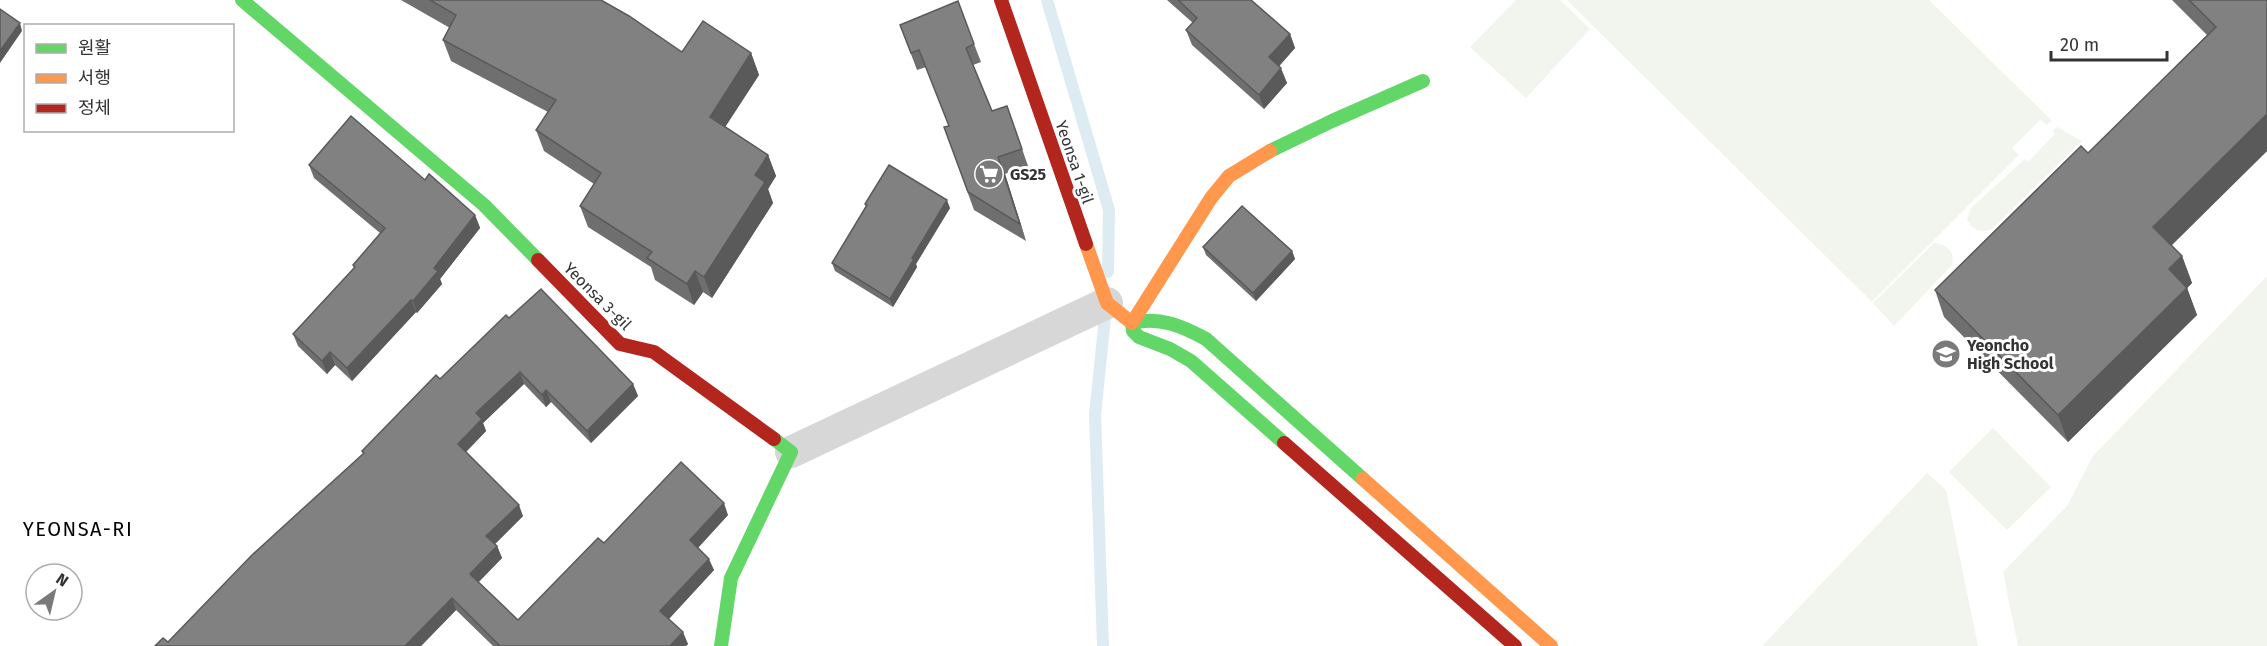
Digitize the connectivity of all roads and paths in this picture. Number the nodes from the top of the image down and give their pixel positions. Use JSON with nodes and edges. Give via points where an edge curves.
{"nodes":[{"id":1,"x":242,"y":0,"type":"edge"},
{"id":2,"x":1001,"y":0,"type":"edge"},
{"id":3,"x":1423,"y":81,"type":"dead end"},
{"id":4,"x":1107,"y":303,"type":"junction"},
{"id":5,"x":1132,"y":323,"type":"junction"},
{"id":6,"x":791,"y":452,"type":"junction"},
{"id":7,"x":721,"y":646,"type":"edge"},
{"id":8,"x":1515,"y":646,"type":"edge"},
{"id":9,"x":1551,"y":646,"type":"edge"}],
"edges":[{"from":1,"to":6,"type":"street","name":"Yeonsa 3-gil","via":[[484,205],[620,344],[654,352]]},
{"from":2,"to":4,"type":"street","name":"Yeonsa 1-gil"},
{"from":3,"to":5,"type":"street","via":[[1285,144],[1229,176]]},
{"from":4,"to":5,"type":"street"},
{"from":4,"to":6,"type":"street"},
{"from":5,"to":8,"type":"street","via":[[1139,337],[1191,361]]},
{"from":5,"to":9,"type":"street","via":[[1148,320],[1180,325],[1206,339]]},
{"from":6,"to":7,"type":"street","via":[[731,578]]}]}
